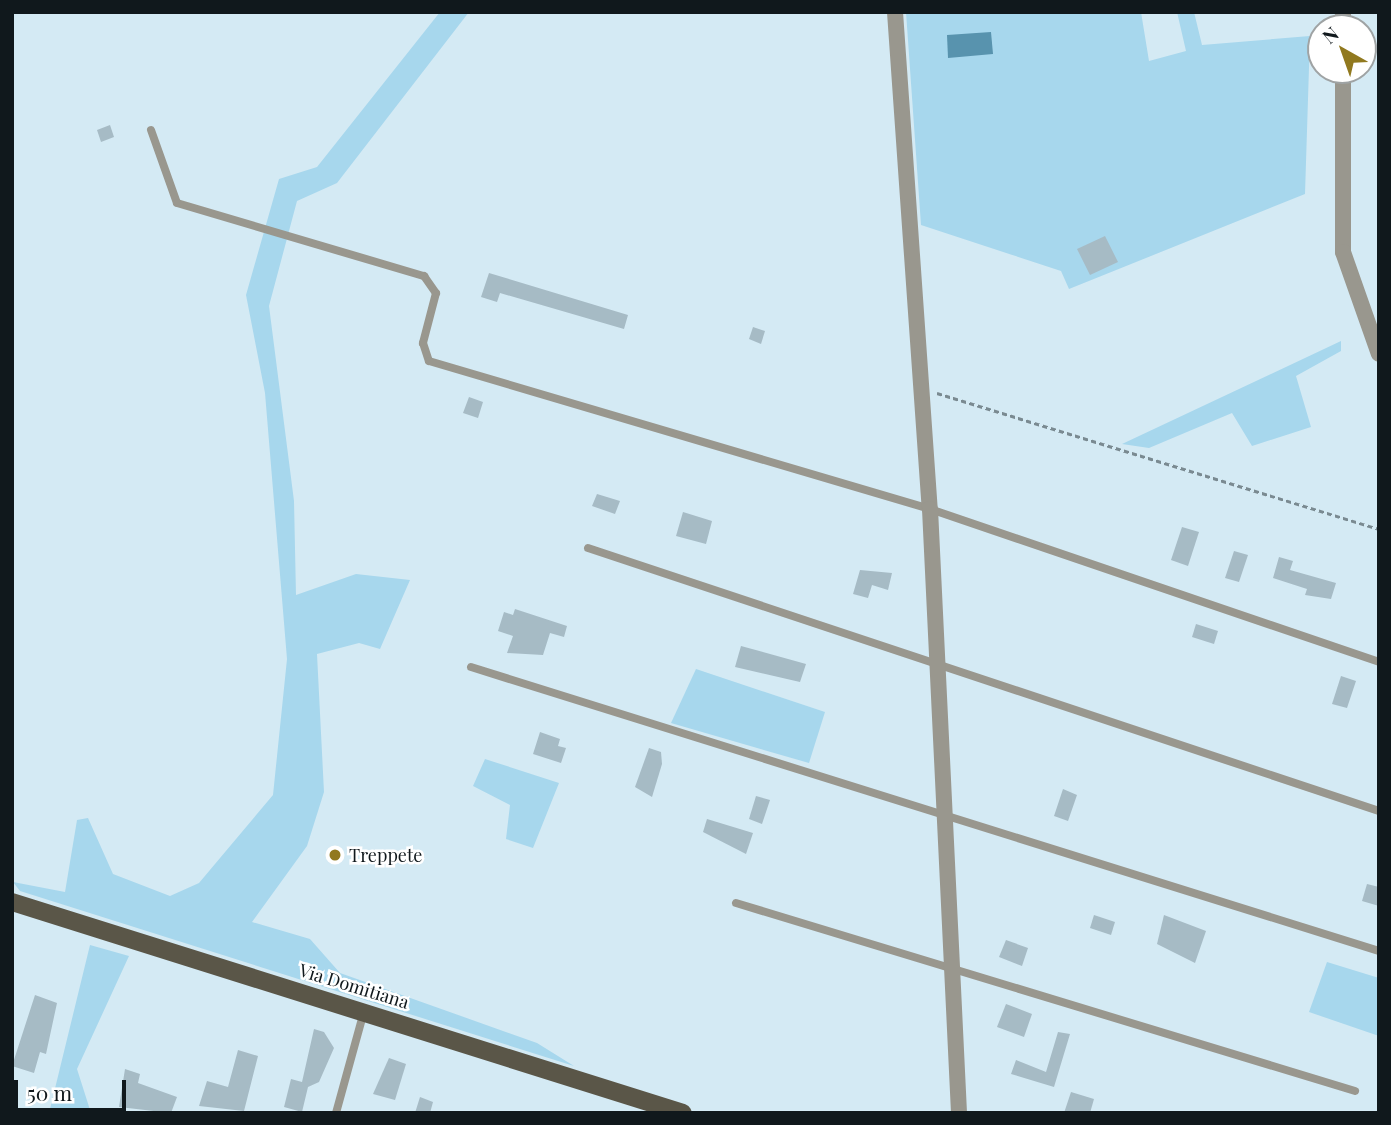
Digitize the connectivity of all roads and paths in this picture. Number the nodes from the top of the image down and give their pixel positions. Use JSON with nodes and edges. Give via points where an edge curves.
{"nodes":[{"id":1,"x":895,"y":12,"type":"edge"},
{"id":2,"x":1343,"y":84,"type":"edge"},
{"id":3,"x":151,"y":130,"type":"dead end"},
{"id":4,"x":1379,"y":354,"type":"edge"},
{"id":5,"x":921,"y":388,"type":"junction"},
{"id":6,"x":930,"y":509,"type":"junction"},
{"id":7,"x":1379,"y":529,"type":"edge"},
{"id":8,"x":588,"y":548,"type":"dead end"},
{"id":9,"x":938,"y":662,"type":"junction"},
{"id":10,"x":1379,"y":662,"type":"edge"},
{"id":11,"x":471,"y":667,"type":"dead end"},
{"id":12,"x":1379,"y":811,"type":"edge"},
{"id":13,"x":947,"y":813,"type":"junction"},
{"id":14,"x":12,"y":902,"type":"edge"},
{"id":15,"x":736,"y":903,"type":"dead end"},
{"id":16,"x":1379,"y":951,"type":"edge"},
{"id":17,"x":956,"y":972,"type":"junction"},
{"id":18,"x":364,"y":1011,"type":"junction"},
{"id":19,"x":1355,"y":1091,"type":"dead end"},
{"id":20,"x":336,"y":1113,"type":"edge"},
{"id":21,"x":683,"y":1113,"type":"edge"},
{"id":22,"x":959,"y":1113,"type":"edge"}],
"edges":[{"from":1,"to":5,"type":"street"},
{"from":2,"to":4,"type":"street","via":[[1343,252]]},
{"from":3,"to":6,"type":"lane","via":[[177,203],[424,276],[436,293],[423,343],[429,360]]},
{"from":5,"to":6,"type":"street"},
{"from":5,"to":7,"type":"path"},
{"from":6,"to":9,"type":"street"},
{"from":6,"to":10,"type":"lane"},
{"from":8,"to":9,"type":"lane"},
{"from":9,"to":12,"type":"lane"},
{"from":9,"to":13,"type":"street"},
{"from":11,"to":13,"type":"lane"},
{"from":13,"to":16,"type":"lane"},
{"from":13,"to":17,"type":"street"},
{"from":14,"to":18,"type":"main road","name":"Via Domitiana"},
{"from":15,"to":17,"type":"lane"},
{"from":17,"to":19,"type":"lane"},
{"from":17,"to":22,"type":"street"},
{"from":18,"to":20,"type":"lane"},
{"from":18,"to":21,"type":"main road","name":"Via Domitiana"}]}
